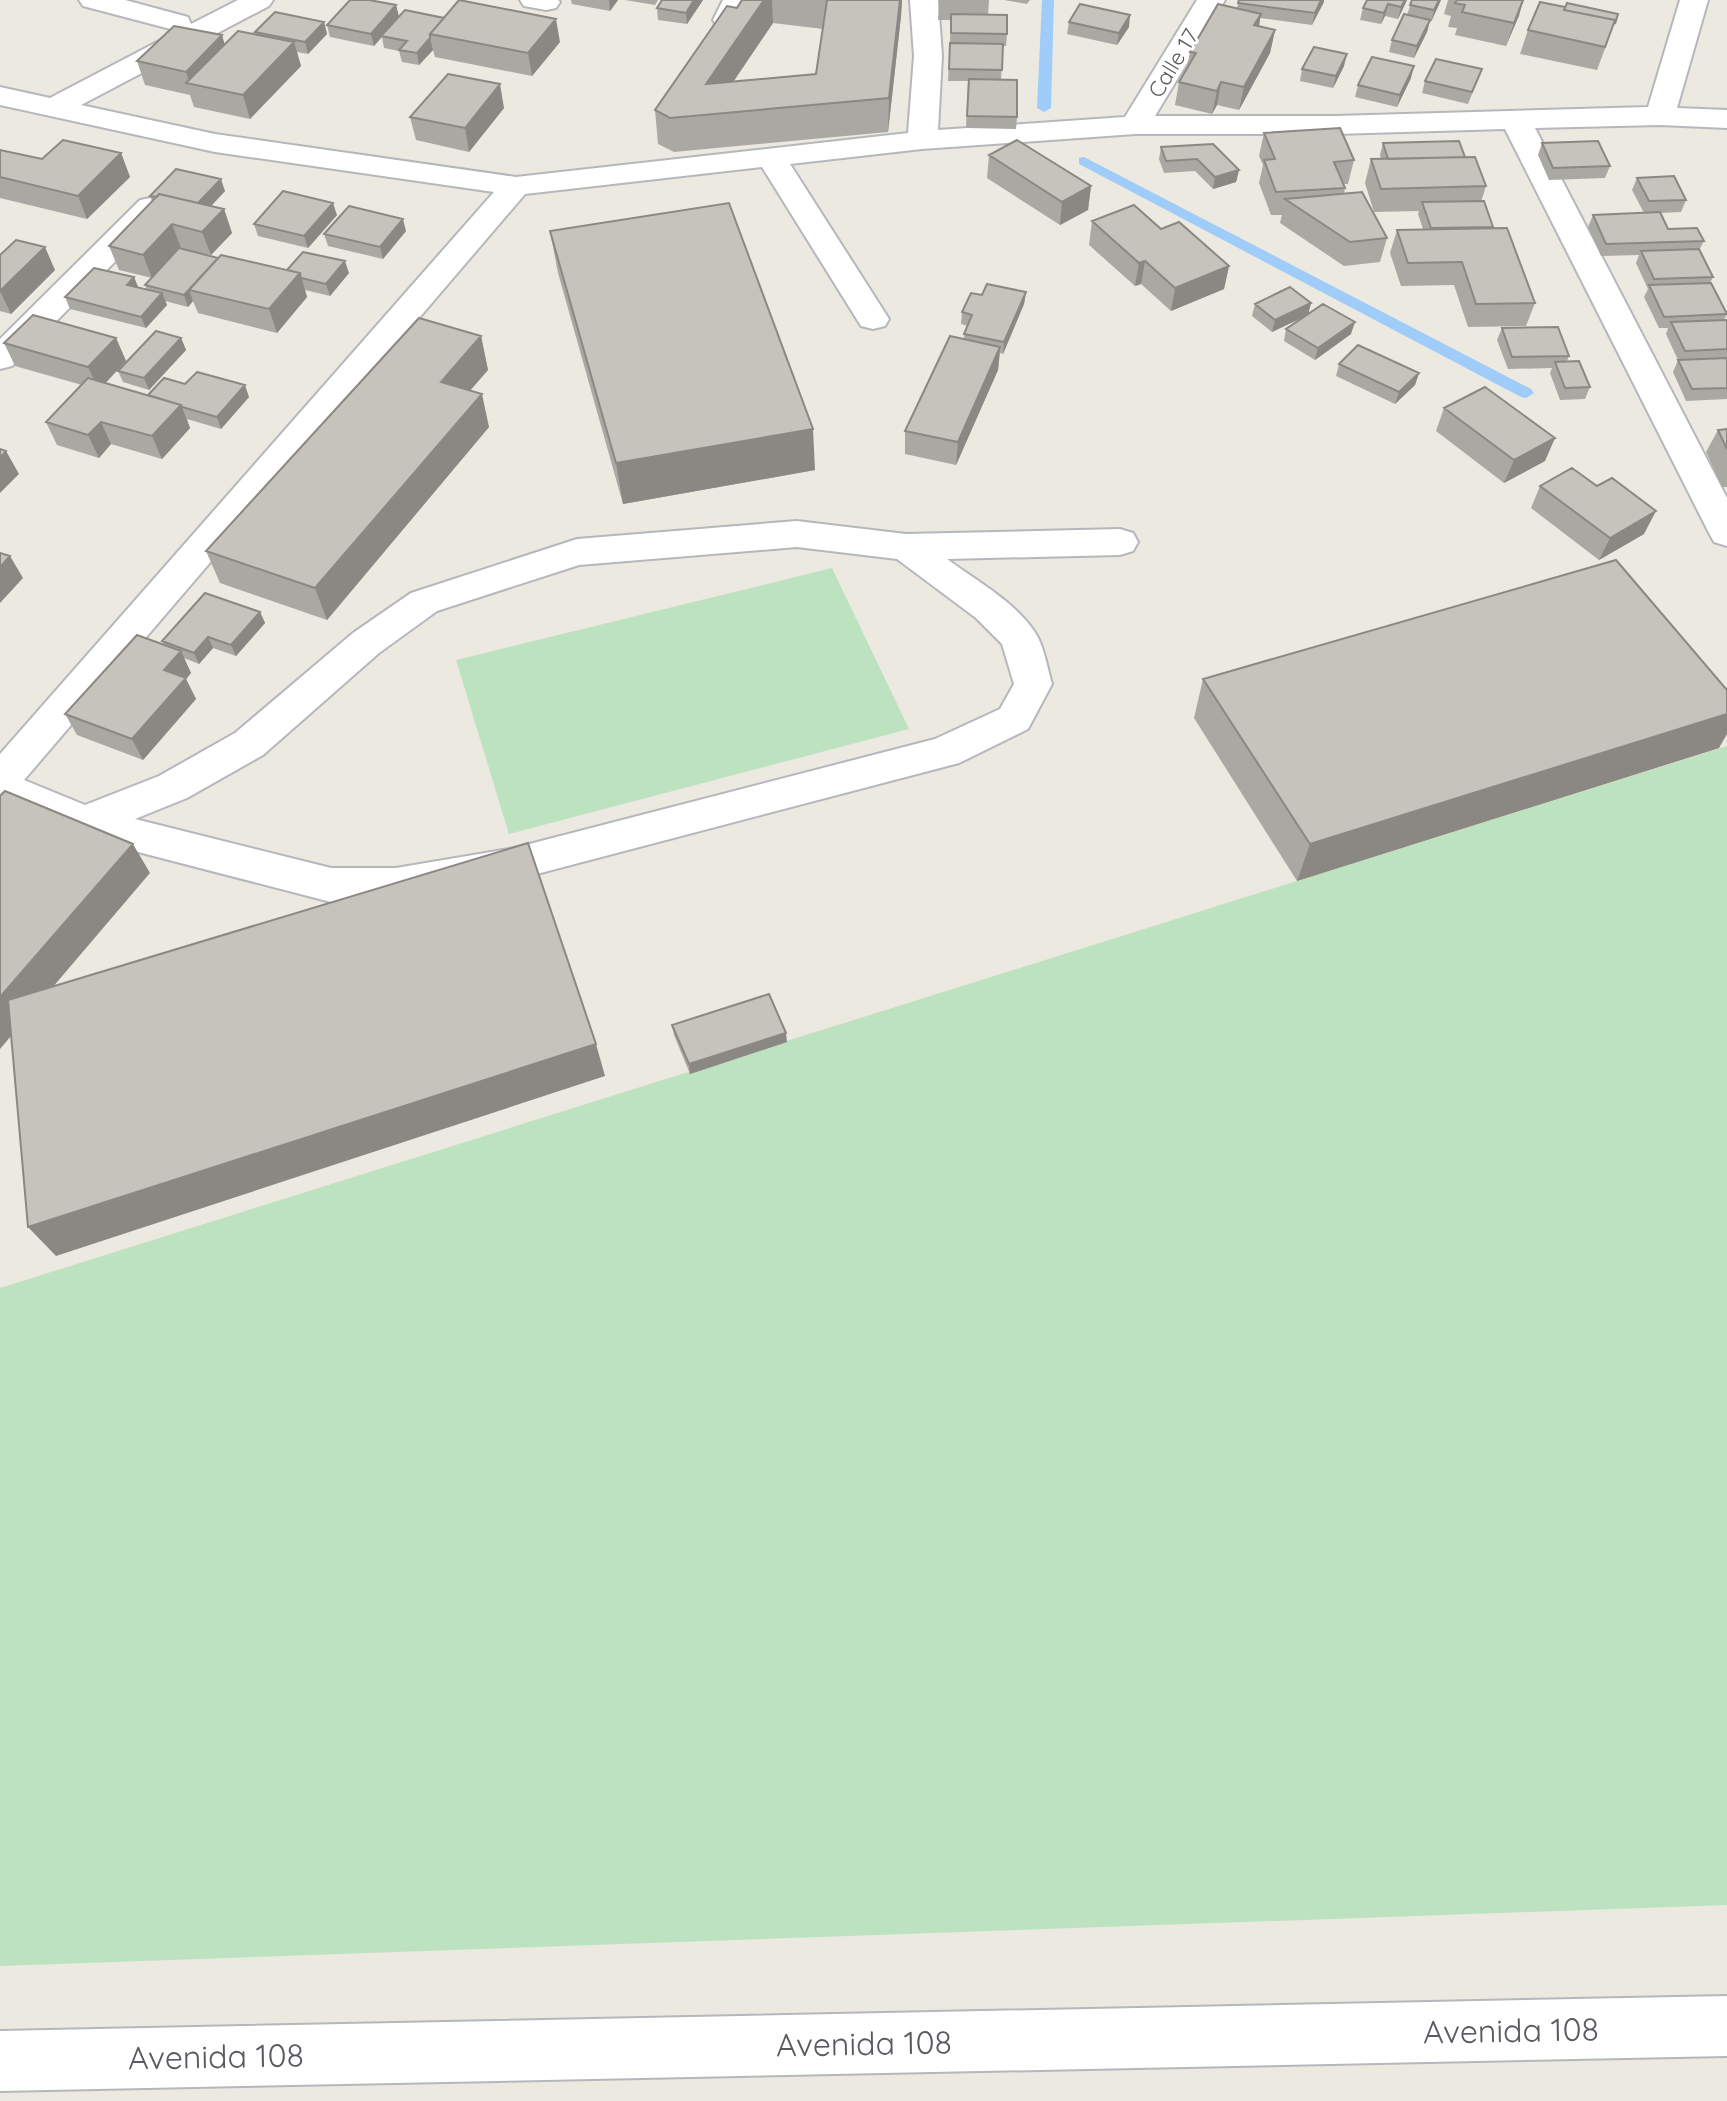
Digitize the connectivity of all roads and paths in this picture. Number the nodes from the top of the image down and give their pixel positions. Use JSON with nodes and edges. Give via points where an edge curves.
{"nodes":[{"id":1,"x":93,"y":0,"type":"edge"},
{"id":2,"x":259,"y":0,"type":"edge"},
{"id":3,"x":924,"y":0,"type":"edge"},
{"id":4,"x":1211,"y":0,"type":"edge"},
{"id":5,"x":1694,"y":0,"type":"edge"},
{"id":6,"x":178,"y":23,"type":"edge"},
{"id":7,"x":0,"y":96,"type":"edge"},
{"id":8,"x":51,"y":109,"type":"junction"},
{"id":9,"x":1660,"y":116,"type":"junction"},
{"id":10,"x":1727,"y":119,"type":"edge"},
{"id":11,"x":1516,"y":121,"type":"junction"},
{"id":12,"x":1135,"y":125,"type":"junction"},
{"id":13,"x":922,"y":140,"type":"junction"},
{"id":14,"x":215,"y":143,"type":"junction"},
{"id":15,"x":771,"y":157,"type":"junction"},
{"id":16,"x":193,"y":166,"type":"dead end"},
{"id":17,"x":516,"y":186,"type":"junction"},
{"id":18,"x":170,"y":189,"type":"edge"},
{"id":19,"x":873,"y":319,"type":"dead end"},
{"id":20,"x":0,"y":358,"type":"edge"},
{"id":21,"x":1727,"y":533,"type":"edge"},
{"id":22,"x":1120,"y":542,"type":"dead end"},
{"id":23,"x":906,"y":547,"type":"junction"},
{"id":24,"x":0,"y":781,"type":"edge"},
{"id":25,"x":0,"y":788,"type":"edge"},
{"id":26,"x":84,"y":822,"type":"junction"},
{"id":27,"x":1727,"y":2026,"type":"edge"},
{"id":28,"x":0,"y":2061,"type":"edge"}],
"edges":[{"from":1,"to":6,"type":"street"},
{"from":2,"to":8,"type":"street"},
{"from":3,"to":13,"type":"street","via":[[928,56]]},
{"from":4,"to":12,"type":"street","name":"Calle 17"},
{"from":5,"to":9,"type":"street"},
{"from":7,"to":8,"type":"street"},
{"from":8,"to":14,"type":"street"},
{"from":9,"to":10,"type":"street"},
{"from":9,"to":11,"type":"street"},
{"from":11,"to":12,"type":"street"},
{"from":11,"to":21,"type":"street"},
{"from":12,"to":13,"type":"street"},
{"from":13,"to":15,"type":"street"},
{"from":14,"to":16,"type":"street"},
{"from":14,"to":17,"type":"street"},
{"from":15,"to":17,"type":"street"},
{"from":15,"to":19,"type":"street"},
{"from":17,"to":24,"type":"street"},
{"from":18,"to":20,"type":"street"},
{"from":22,"to":23,"type":"street"},
{"from":23,"to":26,"type":"street","via":[[797,534],[674,543],[577,552],[493,578],[424,602],[366,643],[249,744],[173,787]]},
{"from":23,"to":26,"type":"street","via":[[1019,638],[1033,684],[1014,719],[945,752],[514,864],[396,885],[331,885]]},
{"from":25,"to":26,"type":"street"},
{"from":27,"to":28,"type":"street","name":"Avenida 108"}]}
